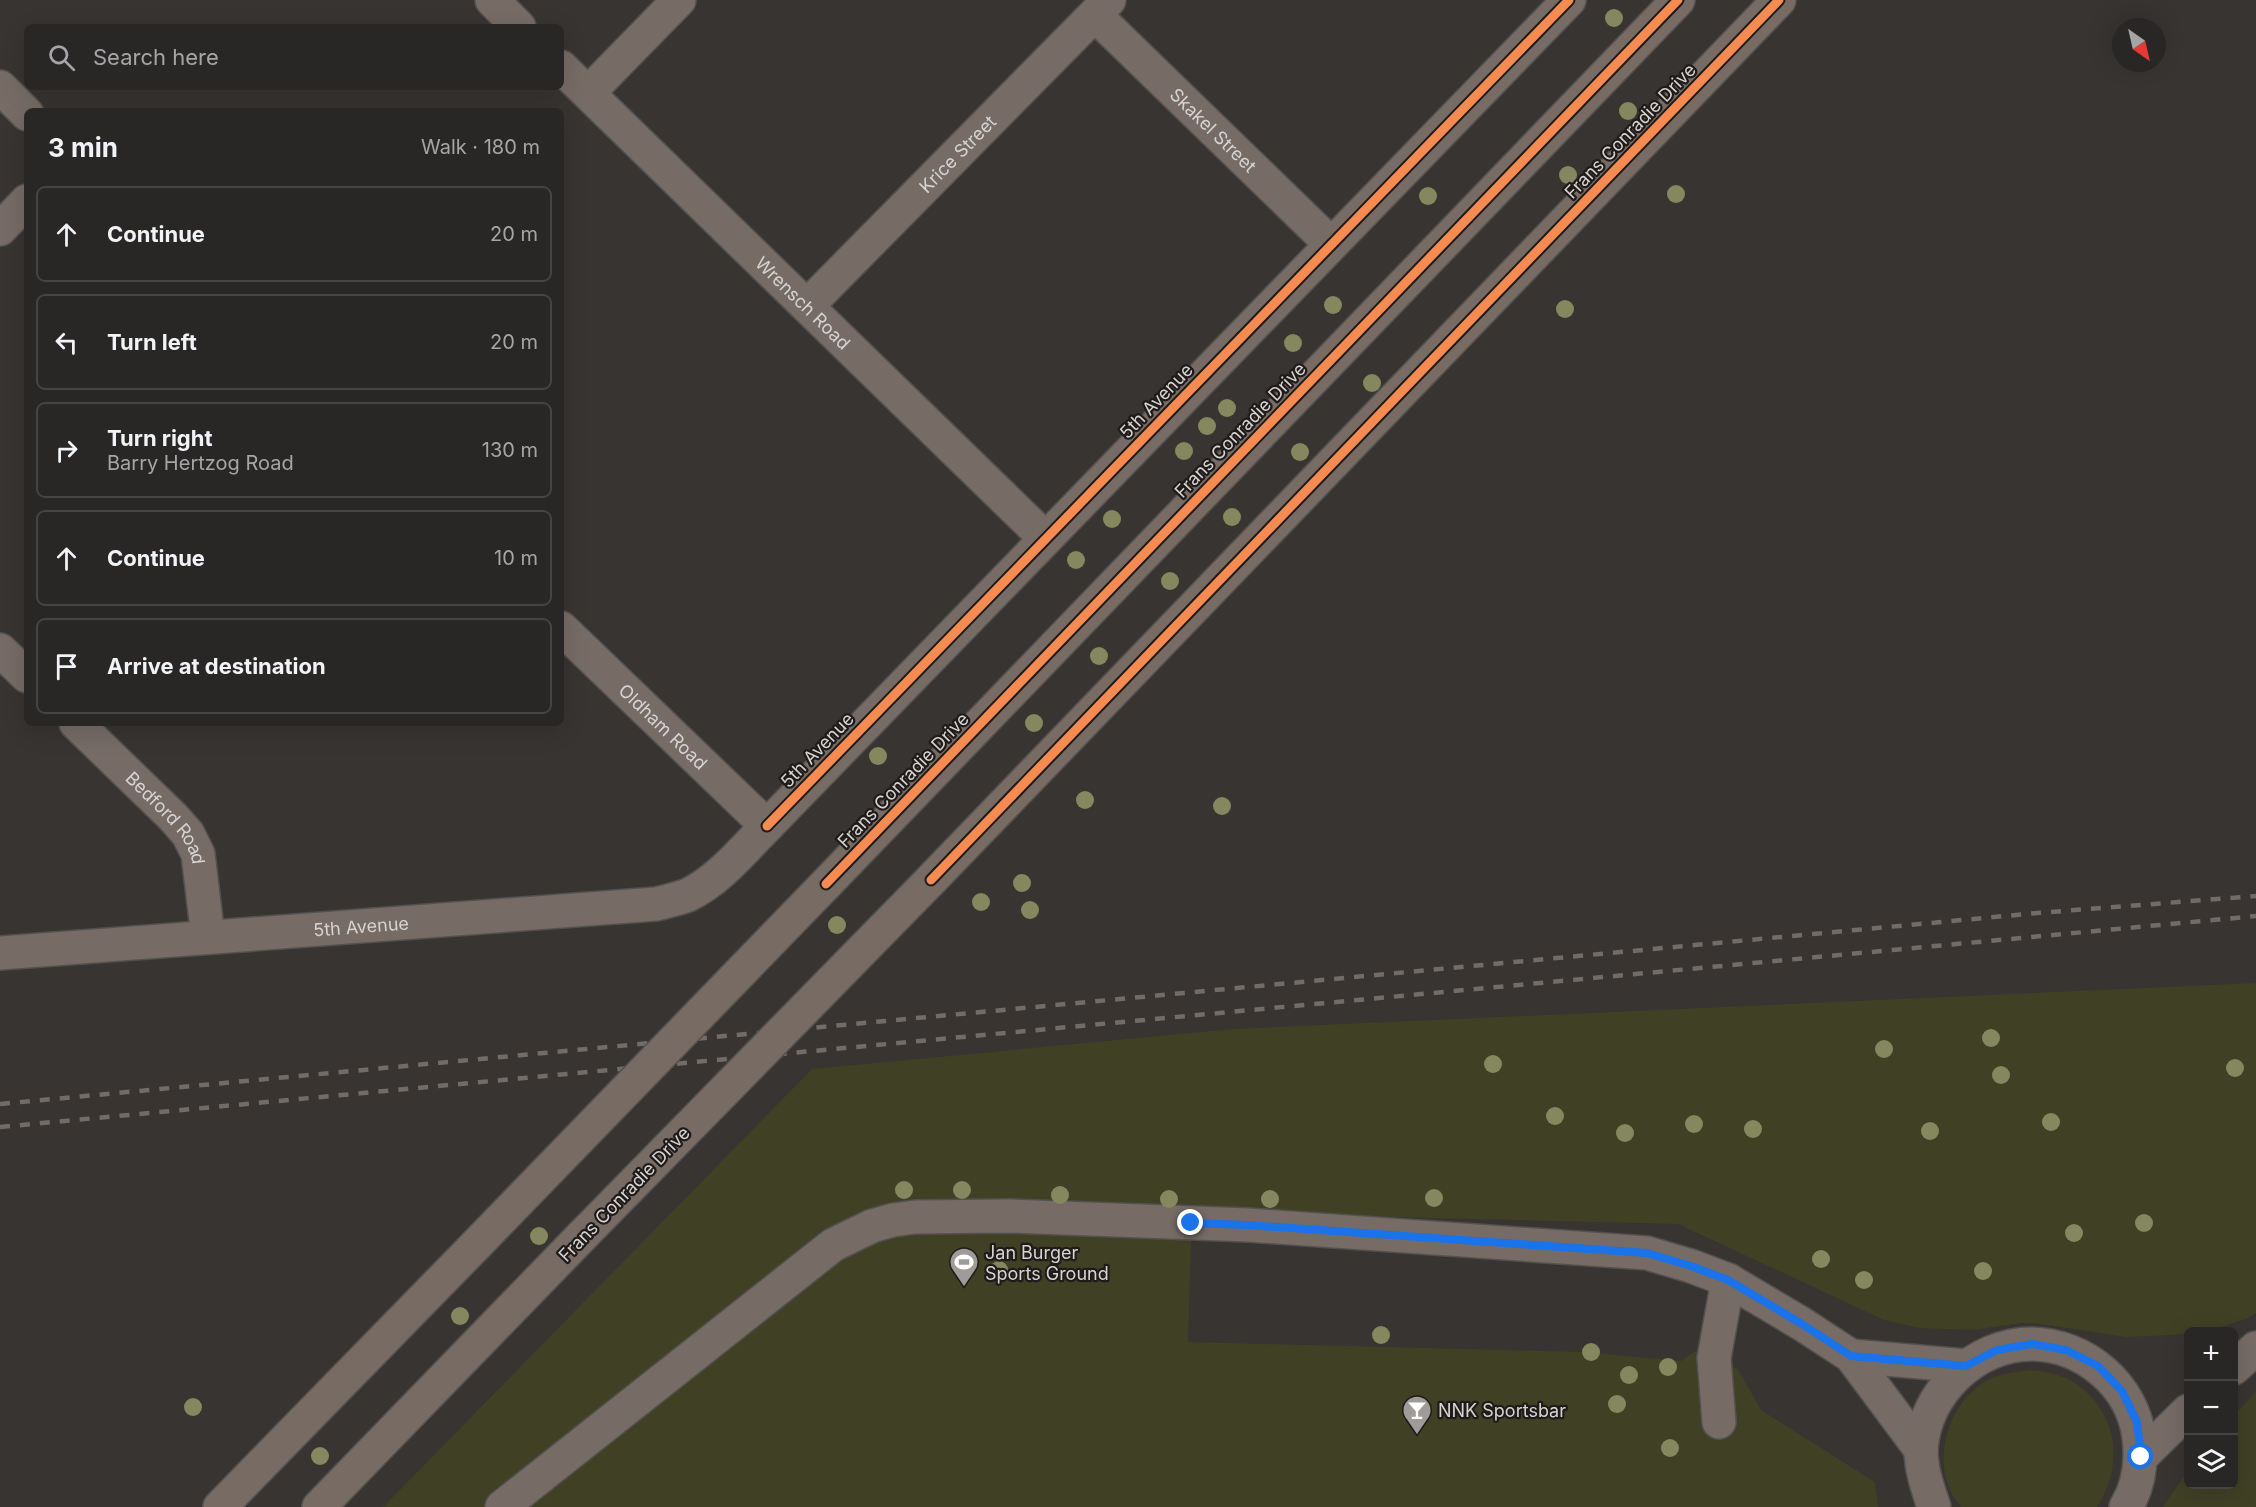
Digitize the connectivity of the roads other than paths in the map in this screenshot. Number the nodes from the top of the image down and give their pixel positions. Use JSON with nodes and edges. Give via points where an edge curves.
{"nodes":[{"id":1,"x":492,"y":0,"type":"edge"},
{"id":2,"x":679,"y":0,"type":"edge"},
{"id":3,"x":1569,"y":0,"type":"edge"},
{"id":4,"x":1678,"y":0,"type":"edge"},
{"id":5,"x":1779,"y":0,"type":"edge"},
{"id":6,"x":1102,"y":8,"type":"edge"},
{"id":7,"x":516,"y":24,"type":"edge"},
{"id":8,"x":564,"y":70,"type":"edge"},
{"id":9,"x":0,"y":87,"type":"edge"},
{"id":10,"x":588,"y":93,"type":"junction"},
{"id":11,"x":24,"y":111,"type":"edge"},
{"id":12,"x":24,"y":204,"type":"edge"},
{"id":13,"x":0,"y":229,"type":"edge"},
{"id":14,"x":1331,"y":244,"type":"junction"},
{"id":15,"x":807,"y":306,"type":"junction"},
{"id":16,"x":1045,"y":538,"type":"junction"},
{"id":17,"x":564,"y":631,"type":"edge"},
{"id":18,"x":0,"y":650,"type":"edge"},
{"id":19,"x":24,"y":673,"type":"edge"},
{"id":20,"x":79,"y":726,"type":"edge"},
{"id":21,"x":767,"y":826,"type":"junction"},
{"id":22,"x":208,"y":938,"type":"junction"},
{"id":23,"x":0,"y":953,"type":"edge"},
{"id":24,"x":1728,"y":1280,"type":"junction"},
{"id":25,"x":2256,"y":1348,"type":"edge"},
{"id":26,"x":1851,"y":1356,"type":"junction"},
{"id":27,"x":2238,"y":1364,"type":"edge"},
{"id":28,"x":1966,"y":1366,"type":"junction"},
{"id":29,"x":2184,"y":1415,"type":"edge"},
{"id":30,"x":1719,"y":1422,"type":"dead end"},
{"id":31,"x":1921,"y":1450,"type":"junction"},
{"id":32,"x":2141,"y":1457,"type":"junction"},
{"id":33,"x":220,"y":1507,"type":"edge"},
{"id":34,"x":319,"y":1507,"type":"edge"},
{"id":35,"x":502,"y":1507,"type":"edge"},
{"id":36,"x":1934,"y":1507,"type":"edge"},
{"id":37,"x":2126,"y":1507,"type":"edge"}],
"edges":[{"from":1,"to":7,"type":"street"},
{"from":2,"to":10,"type":"street"},
{"from":3,"to":14,"type":"street","name":"5th Avenue"},
{"from":4,"to":33,"type":"main road","name":"Frans Conradie Drive","bridge":true},
{"from":5,"to":34,"type":"main road","name":"Frans Conradie Drive","bridge":true,"via":[[931,880]]},
{"from":6,"to":14,"type":"street","name":"Skakel Street"},
{"from":6,"to":15,"type":"street","name":"Krice Street"},
{"from":8,"to":10,"type":"street","name":"Wrensch Road"},
{"from":9,"to":11,"type":"street"},
{"from":10,"to":15,"type":"street","name":"Wrensch Road"},
{"from":12,"to":13,"type":"street"},
{"from":14,"to":16,"type":"street","name":"5th Avenue"},
{"from":15,"to":16,"type":"street","name":"Wrensch Road"},
{"from":16,"to":21,"type":"street","name":"5th Avenue"},
{"from":17,"to":21,"type":"street","name":"Oldham Road"},
{"from":18,"to":19,"type":"street"},
{"from":20,"to":22,"type":"street","name":"Bedford Road","via":[[188,834],[198,854]]},
{"from":21,"to":22,"type":"street","name":"5th Avenue","via":[[702,887],[656,904]]},
{"from":22,"to":23,"type":"street","name":"5th Avenue"},
{"from":24,"to":26,"type":"street"},
{"from":24,"to":30,"type":"street","via":[[1714,1358]]},
{"from":24,"to":35,"type":"street","via":[[1647,1253],[1248,1225],[998,1216],[893,1220],[843,1239],[816,1257]]},
{"from":25,"to":27,"type":"street"},
{"from":26,"to":28,"type":"street"},
{"from":26,"to":31,"type":"street"},
{"from":28,"to":31,"type":"street","via":[[1943,1389],[1927,1418]]},
{"from":28,"to":32,"type":"street","via":[[1997,1350],[2032,1344],[2066,1350],[2098,1366],[2122,1391],[2137,1422]]},
{"from":29,"to":32,"type":"street"},
{"from":31,"to":36,"type":"street","via":[[1924,1480]]},
{"from":32,"to":37,"type":"street","via":[[2134,1494]]}]}
